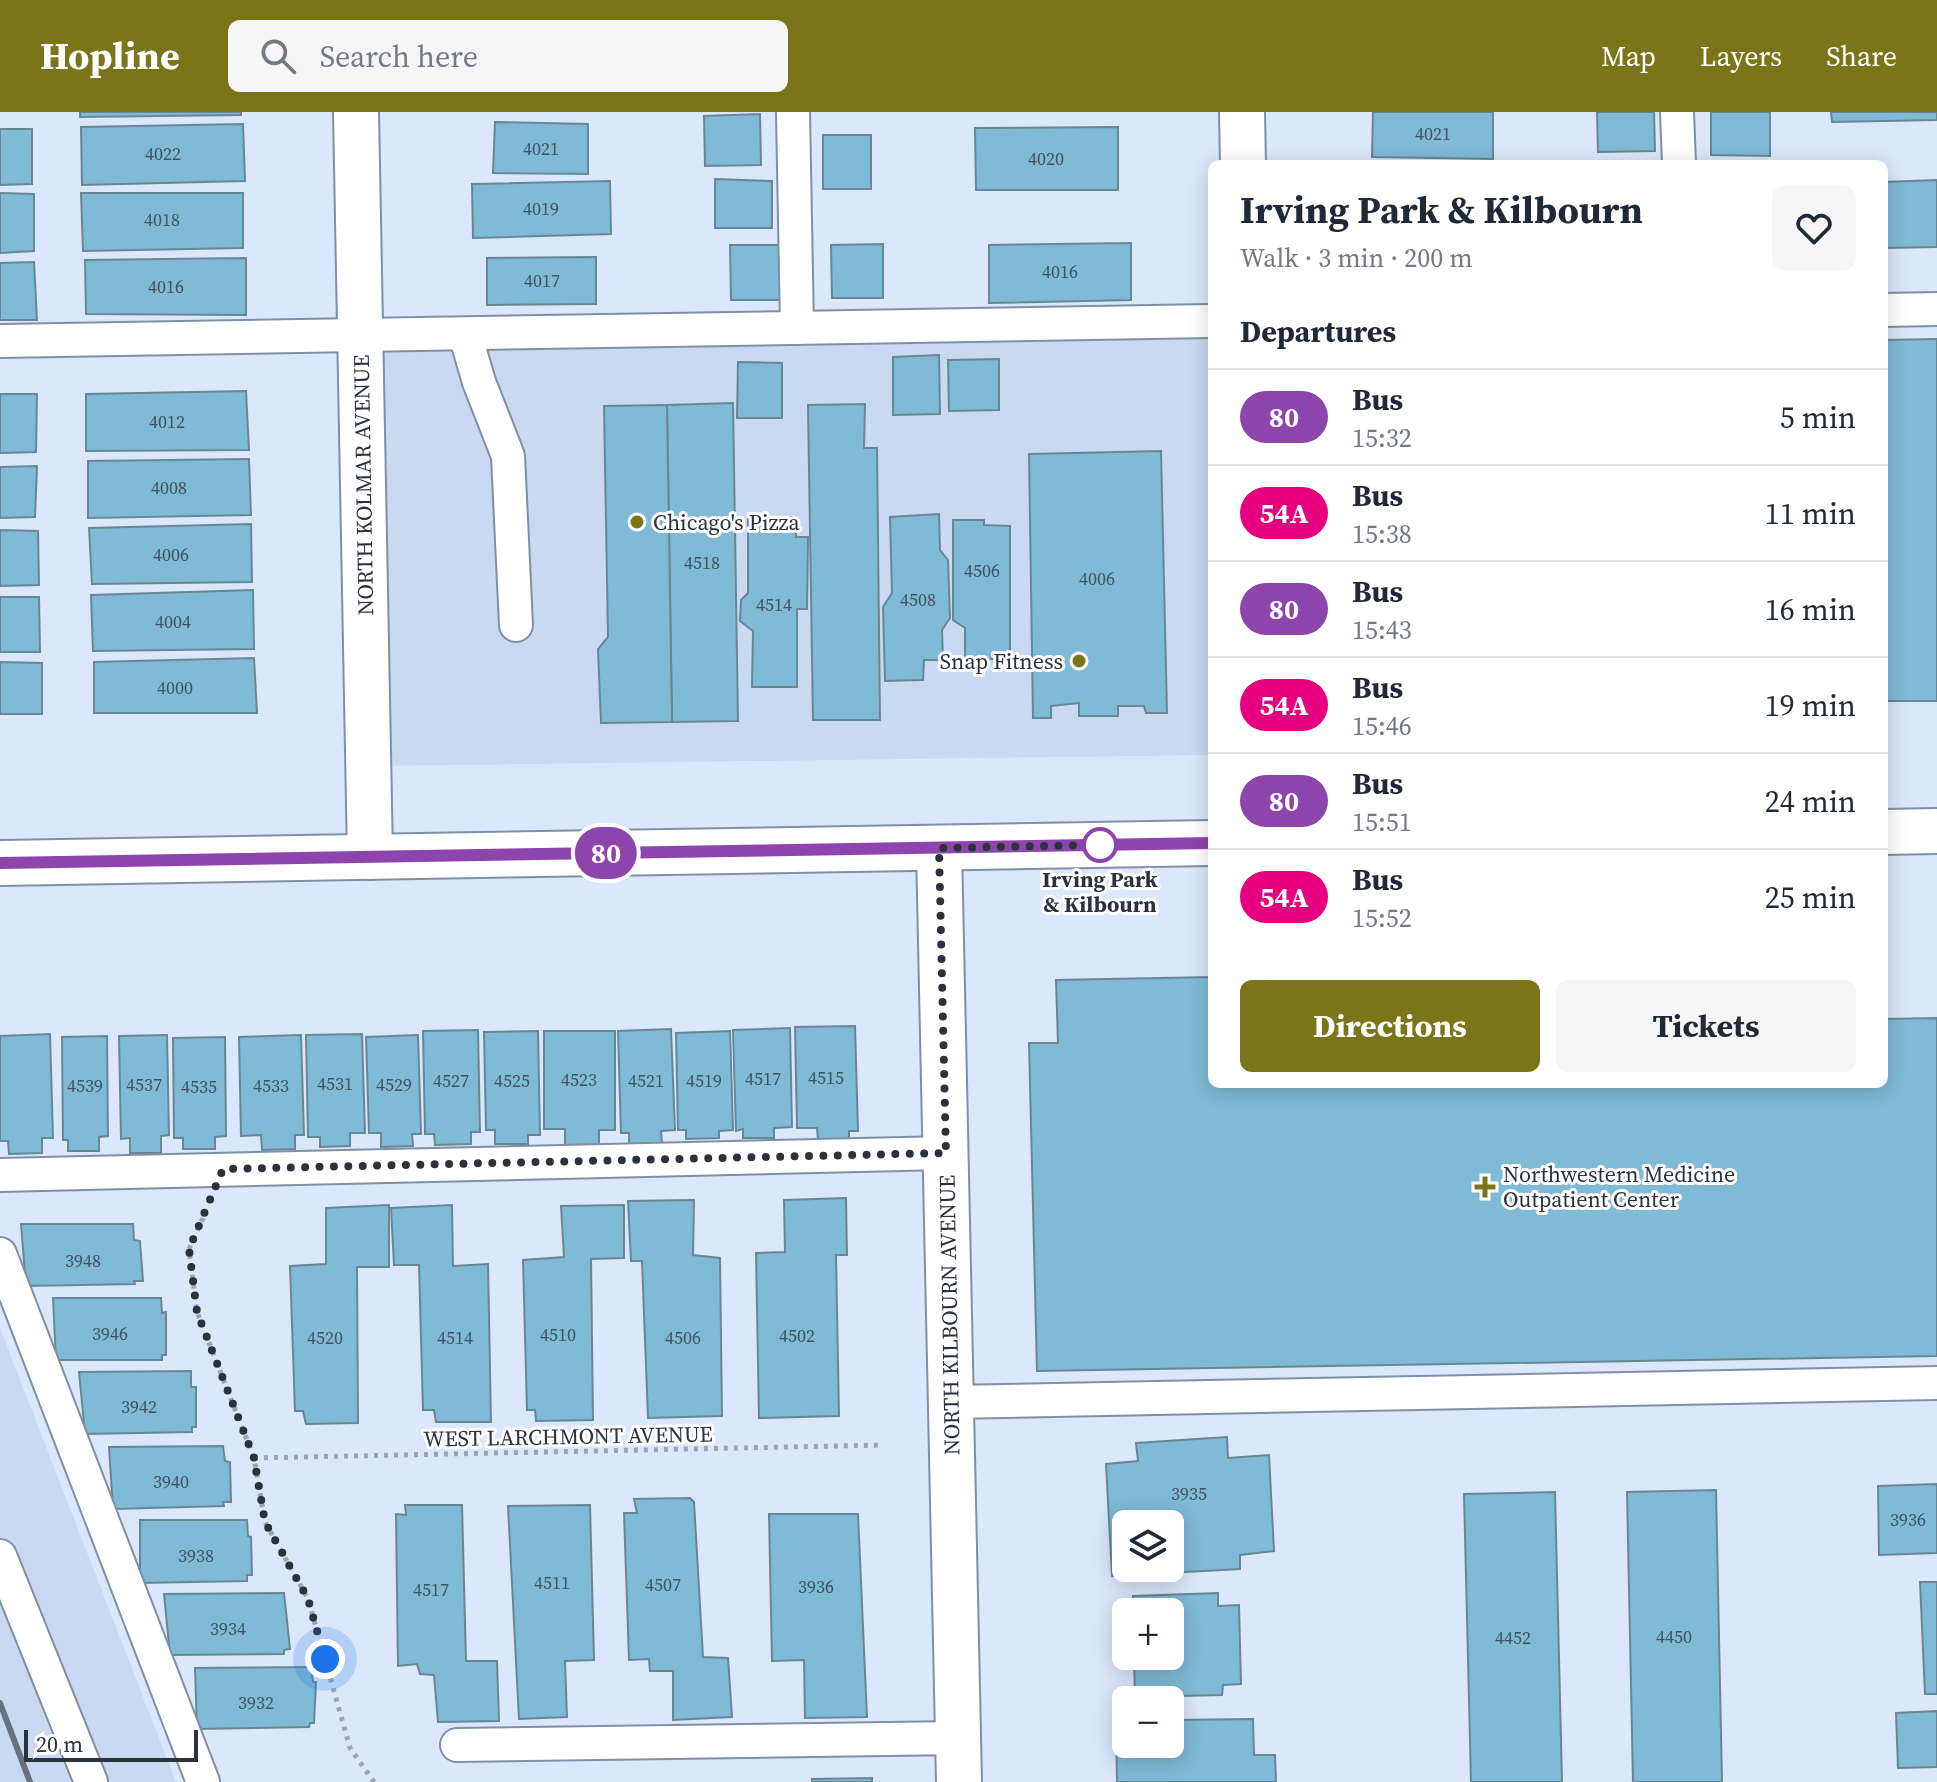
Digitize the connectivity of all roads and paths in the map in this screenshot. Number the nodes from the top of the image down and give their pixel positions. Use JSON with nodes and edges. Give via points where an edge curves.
{"nodes":[{"id":1,"x":356,"y":112,"type":"edge"},
{"id":2,"x":793,"y":112,"type":"edge"},
{"id":3,"x":1242,"y":112,"type":"edge"},
{"id":4,"x":1677,"y":112,"type":"edge"},
{"id":5,"x":1243,"y":160,"type":"edge"},
{"id":6,"x":1679,"y":160,"type":"edge"},
{"id":7,"x":1937,"y":309,"type":"edge"},
{"id":8,"x":1888,"y":310,"type":"edge"},
{"id":9,"x":1208,"y":321,"type":"edge"},
{"id":10,"x":797,"y":328,"type":"junction"},
{"id":11,"x":465,"y":334,"type":"junction"},
{"id":12,"x":360,"y":336,"type":"junction"},
{"id":13,"x":0,"y":341,"type":"edge"},
{"id":14,"x":516,"y":625,"type":"dead end"},
{"id":15,"x":1937,"y":831,"type":"edge"},
{"id":16,"x":1888,"y":832,"type":"edge"},
{"id":17,"x":1208,"y":843,"type":"edge"},
{"id":18,"x":939,"y":848,"type":"junction"},
{"id":19,"x":370,"y":857,"type":"junction"},
{"id":20,"x":0,"y":863,"type":"edge"},
{"id":21,"x":946,"y":1153,"type":"junction"},
{"id":22,"x":223,"y":1169,"type":"junction"},
{"id":23,"x":0,"y":1175,"type":"edge"},
{"id":24,"x":0,"y":1254,"type":"edge"},
{"id":25,"x":1937,"y":1383,"type":"edge"},
{"id":26,"x":951,"y":1402,"type":"junction"},
{"id":27,"x":883,"y":1445,"type":"dead end"},
{"id":28,"x":254,"y":1458,"type":"junction"},
{"id":29,"x":0,"y":1556,"type":"edge"},
{"id":30,"x":958,"y":1738,"type":"junction"},
{"id":31,"x":457,"y":1745,"type":"dead end"},
{"id":32,"x":91,"y":1782,"type":"edge"},
{"id":33,"x":203,"y":1782,"type":"edge"},
{"id":34,"x":374,"y":1782,"type":"edge"},
{"id":35,"x":959,"y":1782,"type":"edge"}],
"edges":[{"from":1,"to":12,"type":"street","name":"NORTH KOLMAR AVENUE"},
{"from":2,"to":10,"type":"lane"},
{"from":3,"to":5,"type":"street"},
{"from":4,"to":6,"type":"lane"},
{"from":7,"to":8,"type":"lane"},
{"from":9,"to":10,"type":"lane"},
{"from":10,"to":11,"type":"lane"},
{"from":11,"to":12,"type":"lane"},
{"from":11,"to":14,"type":"lane","via":[[508,456]]},
{"from":12,"to":13,"type":"lane"},
{"from":12,"to":19,"type":"street","name":"NORTH KOLMAR AVENUE"},
{"from":15,"to":16,"type":"street"},
{"from":17,"to":18,"type":"street"},
{"from":18,"to":19,"type":"street"},
{"from":18,"to":21,"type":"street","name":"NORTH KILBOURN AVENUE"},
{"from":19,"to":20,"type":"street"},
{"from":21,"to":22,"type":"lane"},
{"from":21,"to":26,"type":"street","name":"NORTH KILBOURN AVENUE"},
{"from":22,"to":23,"type":"lane"},
{"from":22,"to":28,"type":"path","via":[[189,1249],[197,1312]]},
{"from":24,"to":33,"type":"lane"},
{"from":25,"to":26,"type":"lane"},
{"from":26,"to":30,"type":"street","name":"NORTH KILBOURN AVENUE"},
{"from":27,"to":28,"type":"path","name":"WEST LARCHMONT AVENUE"},
{"from":28,"to":34,"type":"path","via":[[265,1522],[308,1599],[350,1748]]},
{"from":29,"to":32,"type":"lane"},
{"from":30,"to":31,"type":"lane"},
{"from":30,"to":35,"type":"street","name":"NORTH KILBOURN AVENUE"}]}
